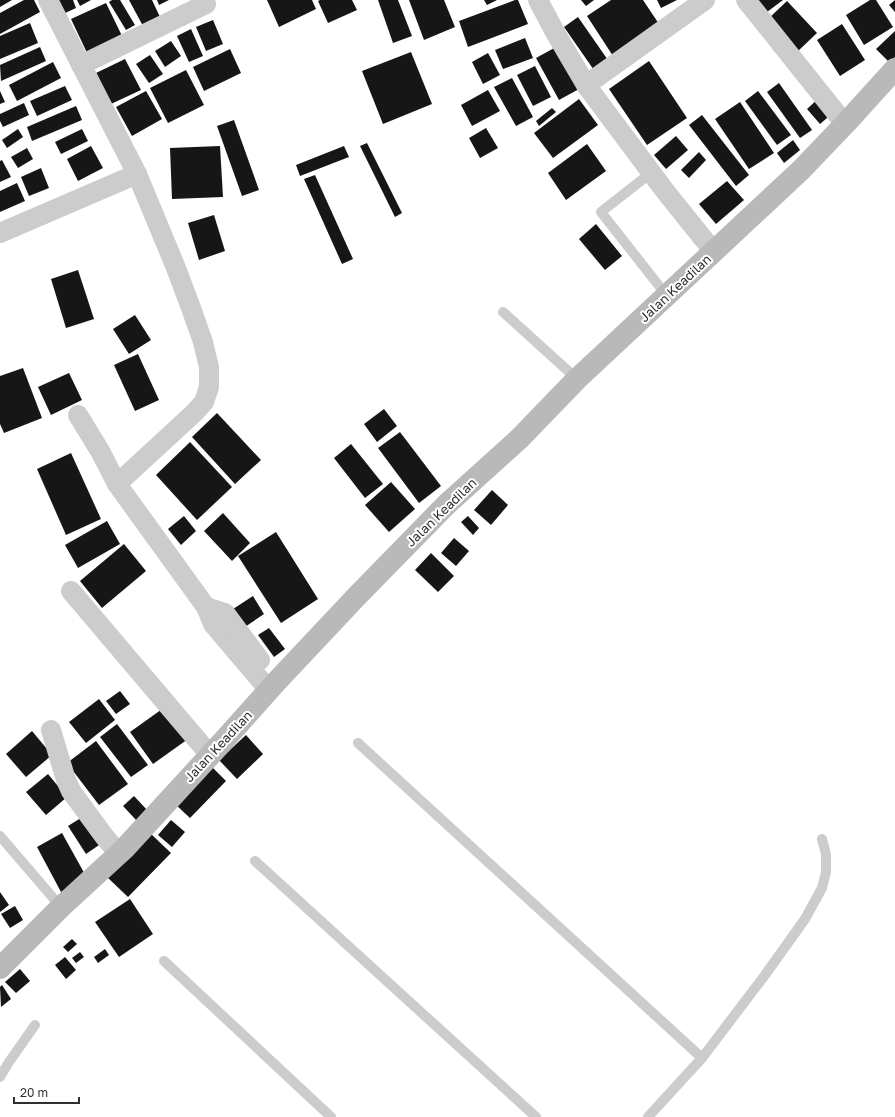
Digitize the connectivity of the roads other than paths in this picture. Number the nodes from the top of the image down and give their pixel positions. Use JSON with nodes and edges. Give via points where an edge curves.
{"nodes":[{"id":1,"x":48,"y":0,"type":"edge"},
{"id":2,"x":538,"y":0,"type":"edge"},
{"id":3,"x":706,"y":0,"type":"edge"},
{"id":4,"x":746,"y":0,"type":"edge"},
{"id":5,"x":206,"y":4,"type":"dead end"},
{"id":6,"x":81,"y":65,"type":"junction"},
{"id":7,"x":895,"y":69,"type":"edge"},
{"id":8,"x":586,"y":85,"type":"junction"},
{"id":9,"x":845,"y":124,"type":"junction"},
{"id":10,"x":652,"y":172,"type":"junction"},
{"id":11,"x":137,"y":174,"type":"junction"},
{"id":12,"x":0,"y":233,"type":"edge"},
{"id":13,"x":714,"y":252,"type":"junction"},
{"id":14,"x":667,"y":296,"type":"junction"},
{"id":15,"x":503,"y":312,"type":"dead end"},
{"id":16,"x":577,"y":378,"type":"junction"},
{"id":17,"x":78,"y":415,"type":"dead end"},
{"id":18,"x":117,"y":484,"type":"junction"},
{"id":19,"x":71,"y":591,"type":"dead end"},
{"id":20,"x":273,"y":685,"type":"junction"},
{"id":21,"x":51,"y":730,"type":"dead end"},
{"id":22,"x":358,"y":744,"type":"dead end"},
{"id":23,"x":210,"y":755,"type":"junction"},
{"id":24,"x":0,"y":836,"type":"edge"},
{"id":25,"x":822,"y":838,"type":"dead end"},
{"id":26,"x":118,"y":854,"type":"junction"},
{"id":27,"x":255,"y":861,"type":"dead end"},
{"id":28,"x":61,"y":907,"type":"junction"},
{"id":29,"x":2,"y":961,"type":"edge"},
{"id":30,"x":164,"y":961,"type":"dead end"},
{"id":31,"x":35,"y":1025,"type":"dead end"},
{"id":32,"x":702,"y":1058,"type":"junction"},
{"id":33,"x":0,"y":1076,"type":"edge"},
{"id":34,"x":331,"y":1117,"type":"edge"},
{"id":35,"x":536,"y":1117,"type":"edge"},
{"id":36,"x":648,"y":1117,"type":"edge"}],
"edges":[{"from":1,"to":6,"type":"street"},
{"from":2,"to":8,"type":"street"},
{"from":3,"to":8,"type":"street"},
{"from":4,"to":9,"type":"street"},
{"from":5,"to":6,"type":"street"},
{"from":6,"to":11,"type":"street"},
{"from":7,"to":9,"type":"main road","name":"Jalan Keadilan"},
{"from":8,"to":10,"type":"street"},
{"from":9,"to":13,"type":"main road","name":"Jalan Keadilan","via":[[801,170]]},
{"from":10,"to":13,"type":"street"},
{"from":10,"to":14,"type":"lane","via":[[601,212]]},
{"from":11,"to":12,"type":"street"},
{"from":11,"to":18,"type":"street","via":[[203,342],[209,367],[209,387],[204,402],[194,414]]},
{"from":13,"to":14,"type":"main road","name":"Jalan Keadilan"},
{"from":14,"to":16,"type":"main road","name":"Jalan Keadilan"},
{"from":15,"to":16,"type":"lane"},
{"from":16,"to":20,"type":"main road","name":"Jalan Keadilan","via":[[519,439],[446,505]]},
{"from":17,"to":18,"type":"street"},
{"from":18,"to":20,"type":"street","via":[[206,607],[213,624]]},
{"from":19,"to":23,"type":"street"},
{"from":20,"to":23,"type":"main road","name":"Jalan Keadilan"},
{"from":21,"to":26,"type":"street","via":[[71,791]]},
{"from":22,"to":32,"type":"lane"},
{"from":23,"to":26,"type":"main road","name":"Jalan Keadilan"},
{"from":24,"to":28,"type":"lane"},
{"from":25,"to":32,"type":"lane","via":[[826,854],[826,872],[822,888],[792,938]]},
{"from":26,"to":28,"type":"main road","name":"Jalan Keadilan"},
{"from":27,"to":35,"type":"lane"},
{"from":28,"to":29,"type":"main road","name":"Jalan Keadilan"},
{"from":30,"to":34,"type":"lane"},
{"from":31,"to":33,"type":"lane"},
{"from":32,"to":36,"type":"lane"}]}
